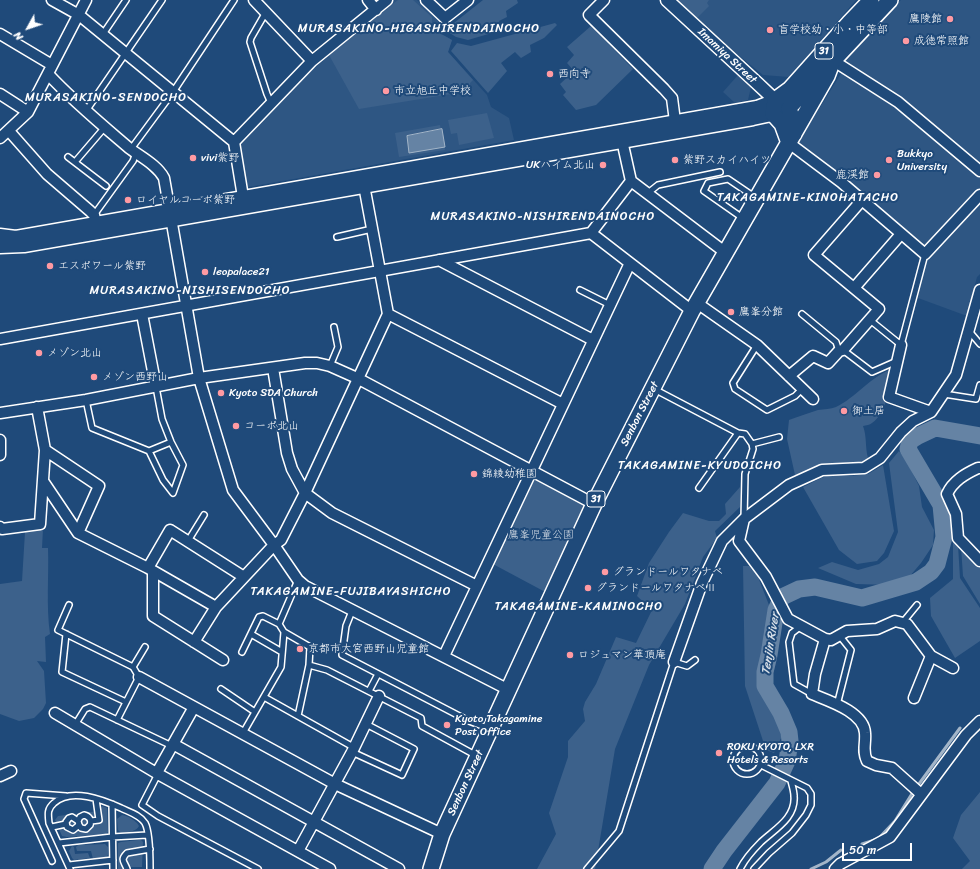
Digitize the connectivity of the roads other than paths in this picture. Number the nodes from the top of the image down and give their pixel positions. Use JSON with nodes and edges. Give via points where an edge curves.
{"nodes":[{"id":1,"x":52,"y":0,"type":"edge"},
{"id":2,"x":86,"y":0,"type":"edge"},
{"id":3,"x":126,"y":0,"type":"edge"},
{"id":4,"x":162,"y":0,"type":"edge"},
{"id":5,"x":234,"y":0,"type":"edge"},
{"id":6,"x":254,"y":0,"type":"edge"},
{"id":7,"x":368,"y":0,"type":"edge"},
{"id":8,"x":387,"y":0,"type":"edge"},
{"id":9,"x":426,"y":0,"type":"edge"},
{"id":10,"x":468,"y":0,"type":"edge"},
{"id":11,"x":604,"y":0,"type":"edge"},
{"id":12,"x":667,"y":0,"type":"edge"},
{"id":13,"x":871,"y":0,"type":"edge"},
{"id":14,"x":890,"y":0,"type":"edge"},
{"id":15,"x":376,"y":10,"type":"junction"},
{"id":16,"x":266,"y":12,"type":"junction"},
{"id":17,"x":79,"y":15,"type":"junction"},
{"id":18,"x":0,"y":34,"type":"edge"},
{"id":19,"x":103,"y":34,"type":"junction"},
{"id":20,"x":126,"y":53,"type":"junction"},
{"id":21,"x":828,"y":56,"type":"junction"},
{"id":22,"x":312,"y":61,"type":"junction"},
{"id":23,"x":50,"y":69,"type":"junction"},
{"id":24,"x":172,"y":92,"type":"junction"},
{"id":25,"x":0,"y":94,"type":"edge"},
{"id":26,"x":271,"y":103,"type":"junction"},
{"id":27,"x":774,"y":107,"type":"junction"},
{"id":28,"x":789,"y":108,"type":"junction"},
{"id":29,"x":86,"y":111,"type":"junction"},
{"id":30,"x":28,"y":112,"type":"junction"},
{"id":31,"x":105,"y":127,"type":"junction"},
{"id":32,"x":676,"y":127,"type":"junction"},
{"id":33,"x":9,"y":131,"type":"junction"},
{"id":34,"x":621,"y":136,"type":"junction"},
{"id":35,"x":0,"y":138,"type":"edge"},
{"id":36,"x":791,"y":139,"type":"junction"},
{"id":37,"x":234,"y":142,"type":"junction"},
{"id":38,"x":134,"y":151,"type":"junction"},
{"id":39,"x":68,"y":157,"type":"dead end"},
{"id":40,"x":75,"y":162,"type":"junction"},
{"id":41,"x":980,"y":171,"type":"edge"},
{"id":42,"x":720,"y":172,"type":"dead end"},
{"id":43,"x":631,"y":181,"type":"junction"},
{"id":44,"x":363,"y":182,"type":"junction"},
{"id":45,"x":106,"y":186,"type":"dead end"},
{"id":46,"x":648,"y":194,"type":"junction"},
{"id":47,"x":980,"y":194,"type":"edge"},
{"id":48,"x":757,"y":199,"type":"junction"},
{"id":49,"x":862,"y":200,"type":"junction"},
{"id":50,"x":244,"y":202,"type":"junction"},
{"id":51,"x":170,"y":215,"type":"junction"},
{"id":52,"x":95,"y":219,"type":"junction"},
{"id":53,"x":745,"y":220,"type":"junction"},
{"id":54,"x":372,"y":229,"type":"junction"},
{"id":55,"x":591,"y":233,"type":"junction"},
{"id":56,"x":901,"y":234,"type":"junction"},
{"id":57,"x":0,"y":235,"type":"edge"},
{"id":58,"x":336,"y":237,"type":"dead end"},
{"id":59,"x":0,"y":247,"type":"edge"},
{"id":60,"x":726,"y":253,"type":"junction"},
{"id":61,"x":925,"y":254,"type":"junction"},
{"id":62,"x":439,"y":260,"type":"junction"},
{"id":63,"x":630,"y":263,"type":"junction"},
{"id":64,"x":379,"y":271,"type":"junction"},
{"id":65,"x":854,"y":288,"type":"junction"},
{"id":66,"x":580,"y":290,"type":"dead end"},
{"id":67,"x":980,"y":290,"type":"edge"},
{"id":68,"x":610,"y":305,"type":"junction"},
{"id":69,"x":187,"y":306,"type":"junction"},
{"id":70,"x":694,"y":307,"type":"junction"},
{"id":71,"x":142,"y":314,"type":"junction"},
{"id":72,"x":388,"y":314,"type":"junction"},
{"id":73,"x":802,"y":314,"type":"dead end"},
{"id":74,"x":870,"y":320,"type":"junction"},
{"id":75,"x":334,"y":327,"type":"dead end"},
{"id":76,"x":969,"y":331,"type":"junction"},
{"id":77,"x":0,"y":339,"type":"edge"},
{"id":78,"x":593,"y":340,"type":"junction"},
{"id":79,"x":980,"y":344,"type":"edge"},
{"id":80,"x":757,"y":345,"type":"junction"},
{"id":81,"x":900,"y":345,"type":"junction"},
{"id":82,"x":841,"y":351,"type":"junction"},
{"id":83,"x":897,"y":361,"type":"junction"},
{"id":84,"x":330,"y":366,"type":"junction"},
{"id":85,"x":273,"y":368,"type":"junction"},
{"id":86,"x":789,"y":376,"type":"junction"},
{"id":87,"x":199,"y":378,"type":"junction"},
{"id":88,"x":357,"y":378,"type":"junction"},
{"id":89,"x":980,"y":385,"type":"edge"},
{"id":90,"x":156,"y":387,"type":"junction"},
{"id":91,"x":653,"y":388,"type":"junction"},
{"id":92,"x":802,"y":389,"type":"junction"},
{"id":93,"x":944,"y":394,"type":"junction"},
{"id":94,"x":813,"y":399,"type":"dead end"},
{"id":95,"x":86,"y":400,"type":"junction"},
{"id":96,"x":563,"y":404,"type":"junction"},
{"id":97,"x":37,"y":407,"type":"junction"},
{"id":98,"x":931,"y":412,"type":"junction"},
{"id":99,"x":0,"y":413,"type":"edge"},
{"id":100,"x":738,"y":433,"type":"junction"},
{"id":101,"x":779,"y":437,"type":"dead end"},
{"id":102,"x":0,"y":440,"type":"edge"},
{"id":103,"x":171,"y":442,"type":"junction"},
{"id":104,"x":752,"y":444,"type":"junction"},
{"id":105,"x":45,"y":450,"type":"junction"},
{"id":106,"x":149,"y":451,"type":"junction"},
{"id":107,"x":0,"y":455,"type":"edge"},
{"id":108,"x":980,"y":468,"type":"edge"},
{"id":109,"x":531,"y":471,"type":"junction"},
{"id":110,"x":43,"y":481,"type":"junction"},
{"id":111,"x":699,"y":488,"type":"dead end"},
{"id":112,"x":305,"y":493,"type":"junction"},
{"id":113,"x":594,"y":504,"type":"junction"},
{"id":114,"x":204,"y":515,"type":"dead end"},
{"id":115,"x":744,"y":518,"type":"junction"},
{"id":116,"x":0,"y":527,"type":"edge"},
{"id":117,"x":78,"y":533,"type":"junction"},
{"id":118,"x":188,"y":541,"type":"junction"},
{"id":119,"x":274,"y":545,"type":"junction"},
{"id":120,"x":980,"y":561,"type":"edge"},
{"id":121,"x":150,"y":570,"type":"junction"},
{"id":122,"x":244,"y":577,"type":"junction"},
{"id":123,"x":298,"y":580,"type":"junction"},
{"id":124,"x":477,"y":586,"type":"junction"},
{"id":125,"x":917,"y":604,"type":"dead end"},
{"id":126,"x":69,"y":605,"type":"dead end"},
{"id":127,"x":216,"y":607,"type":"junction"},
{"id":128,"x":352,"y":611,"type":"junction"},
{"id":129,"x":903,"y":622,"type":"junction"},
{"id":130,"x":279,"y":624,"type":"junction"},
{"id":131,"x":800,"y":626,"type":"junction"},
{"id":132,"x":284,"y":632,"type":"junction"},
{"id":133,"x":66,"y":634,"type":"junction"},
{"id":134,"x":251,"y":634,"type":"junction"},
{"id":135,"x":839,"y":635,"type":"junction"},
{"id":136,"x":825,"y":639,"type":"junction"},
{"id":137,"x":194,"y":642,"type":"junction"},
{"id":138,"x":145,"y":647,"type":"dead end"},
{"id":139,"x":242,"y":652,"type":"dead end"},
{"id":140,"x":282,"y":652,"type":"junction"},
{"id":141,"x":444,"y":656,"type":"junction"},
{"id":142,"x":931,"y":656,"type":"junction"},
{"id":143,"x":223,"y":660,"type":"dead end"},
{"id":144,"x":695,"y":660,"type":"dead end"},
{"id":145,"x":674,"y":662,"type":"junction"},
{"id":146,"x":309,"y":665,"type":"junction"},
{"id":147,"x":133,"y":667,"type":"junction"},
{"id":148,"x":953,"y":668,"type":"dead end"},
{"id":149,"x":378,"y":674,"type":"junction"},
{"id":150,"x":139,"y":677,"type":"junction"},
{"id":151,"x":222,"y":689,"type":"dead end"},
{"id":152,"x":509,"y":690,"type":"junction"},
{"id":153,"x":369,"y":691,"type":"junction"},
{"id":154,"x":812,"y":694,"type":"junction"},
{"id":155,"x":379,"y":696,"type":"junction"},
{"id":156,"x":264,"y":697,"type":"junction"},
{"id":157,"x":914,"y":698,"type":"dead end"},
{"id":158,"x":126,"y":702,"type":"junction"},
{"id":159,"x":837,"y":705,"type":"junction"},
{"id":160,"x":194,"y":707,"type":"junction"},
{"id":161,"x":255,"y":712,"type":"junction"},
{"id":162,"x":55,"y":713,"type":"dead end"},
{"id":163,"x":298,"y":716,"type":"junction"},
{"id":164,"x":117,"y":720,"type":"junction"},
{"id":165,"x":980,"y":721,"type":"edge"},
{"id":166,"x":366,"y":724,"type":"junction"},
{"id":167,"x":75,"y":725,"type":"junction"},
{"id":168,"x":491,"y":729,"type":"junction"},
{"id":169,"x":243,"y":733,"type":"junction"},
{"id":170,"x":173,"y":745,"type":"junction"},
{"id":171,"x":354,"y":750,"type":"junction"},
{"id":172,"x":478,"y":756,"type":"junction"},
{"id":173,"x":761,"y":765,"type":"junction"},
{"id":174,"x":11,"y":771,"type":"dead end"},
{"id":175,"x":158,"y":774,"type":"junction"},
{"id":176,"x":0,"y":776,"type":"edge"},
{"id":177,"x":791,"y":781,"type":"junction"},
{"id":178,"x":335,"y":784,"type":"junction"},
{"id":179,"x":921,"y":794,"type":"junction"},
{"id":180,"x":67,"y":796,"type":"junction"},
{"id":181,"x":96,"y":799,"type":"junction"},
{"id":182,"x":112,"y":804,"type":"junction"},
{"id":183,"x":91,"y":822,"type":"junction"},
{"id":184,"x":314,"y":822,"type":"junction"},
{"id":185,"x":79,"y":823,"type":"junction"},
{"id":186,"x":66,"y":824,"type":"junction"},
{"id":187,"x":52,"y":827,"type":"junction"},
{"id":188,"x":442,"y":834,"type":"junction"},
{"id":189,"x":147,"y":835,"type":"junction"},
{"id":190,"x":112,"y":837,"type":"junction"},
{"id":191,"x":59,"y":843,"type":"junction"},
{"id":192,"x":150,"y":849,"type":"junction"},
{"id":193,"x":298,"y":851,"type":"junction"},
{"id":194,"x":113,"y":860,"type":"junction"},
{"id":195,"x":52,"y":861,"type":"dead end"},
{"id":196,"x":69,"y":867,"type":"edge"},
{"id":197,"x":113,"y":869,"type":"edge"},
{"id":198,"x":128,"y":869,"type":"edge"},
{"id":199,"x":150,"y":869,"type":"edge"},
{"id":200,"x":258,"y":869,"type":"edge"},
{"id":201,"x":330,"y":869,"type":"edge"},
{"id":202,"x":399,"y":869,"type":"edge"},
{"id":203,"x":431,"y":869,"type":"edge"},
{"id":204,"x":587,"y":869,"type":"edge"},
{"id":205,"x":740,"y":869,"type":"edge"},
{"id":206,"x":754,"y":869,"type":"edge"},
{"id":207,"x":835,"y":869,"type":"edge"}],
"edges":[{"from":1,"to":17,"type":"street"},
{"from":2,"to":17,"type":"street"},
{"from":3,"to":19,"type":"lane"},
{"from":4,"to":20,"type":"lane"},
{"from":5,"to":24,"type":"lane"},
{"from":6,"to":16,"type":"street"},
{"from":7,"to":15,"type":"street"},
{"from":8,"to":15,"type":"street"},
{"from":9,"to":10,"type":"street","via":[[445,18]]},
{"from":11,"to":32,"type":"street","via":[[589,15],[672,98]]},
{"from":12,"to":27,"type":"street","name":"Imamiya Street"},
{"from":13,"to":21,"type":"main road","number":"31"},
{"from":14,"to":21,"type":"main road","number":"31"},
{"from":15,"to":22,"type":"street"},
{"from":16,"to":22,"type":"street"},
{"from":16,"to":26,"type":"lane","via":[[250,42]]},
{"from":17,"to":19,"type":"street"},
{"from":17,"to":23,"type":"street"},
{"from":18,"to":23,"type":"street"},
{"from":19,"to":20,"type":"street"},
{"from":20,"to":24,"type":"street"},
{"from":20,"to":29,"type":"lane"},
{"from":21,"to":27,"type":"main road","number":"31","via":[[789,90]]},
{"from":21,"to":28,"type":"main road","number":"31"},
{"from":21,"to":36,"type":"main road","number":"31","via":[[827,76]]},
{"from":21,"to":41,"type":"street","via":[[898,102]]},
{"from":22,"to":26,"type":"street"},
{"from":23,"to":29,"type":"street","via":[[67,95]]},
{"from":23,"to":30,"type":"street"},
{"from":24,"to":37,"type":"street"},
{"from":24,"to":38,"type":"lane"},
{"from":25,"to":30,"type":"street"},
{"from":26,"to":37,"type":"street"},
{"from":27,"to":28,"type":"street"},
{"from":27,"to":32,"type":"street","via":[[761,118]]},
{"from":27,"to":36,"type":"main road"},
{"from":28,"to":36,"type":"main road","via":[[792,115]]},
{"from":29,"to":31,"type":"street"},
{"from":30,"to":33,"type":"street"},
{"from":31,"to":38,"type":"street"},
{"from":31,"to":40,"type":"lane"},
{"from":32,"to":34,"type":"street"},
{"from":33,"to":35,"type":"street"},
{"from":33,"to":52,"type":"street","via":[[47,174]]},
{"from":34,"to":43,"type":"street"},
{"from":34,"to":44,"type":"street"},
{"from":36,"to":48,"type":"main road","name":"Senbon Street","number":"31"},
{"from":36,"to":49,"type":"street"},
{"from":37,"to":50,"type":"street"},
{"from":38,"to":51,"type":"street","via":[[164,178]]},
{"from":38,"to":52,"type":"lane","via":[[133,161]]},
{"from":39,"to":40,"type":"lane"},
{"from":40,"to":45,"type":"lane"},
{"from":42,"to":46,"type":"lane","via":[[658,184]]},
{"from":43,"to":46,"type":"street"},
{"from":43,"to":55,"type":"street"},
{"from":44,"to":50,"type":"street"},
{"from":44,"to":54,"type":"street"},
{"from":46,"to":60,"type":"street"},
{"from":47,"to":61,"type":"street"},
{"from":48,"to":53,"type":"main road","name":"Senbon Street","number":"31"},
{"from":48,"to":53,"type":"lane","via":[[728,179],[708,183],[704,191]]},
{"from":49,"to":56,"type":"street"},
{"from":49,"to":65,"type":"street","via":[[814,255]]},
{"from":50,"to":51,"type":"street"},
{"from":51,"to":52,"type":"street"},
{"from":51,"to":59,"type":"street","via":[[24,246]]},
{"from":51,"to":69,"type":"street"},
{"from":52,"to":57,"type":"street","via":[[16,237]]},
{"from":53,"to":60,"type":"main road","name":"Senbon Street","number":"31"},
{"from":54,"to":58,"type":"lane"},
{"from":54,"to":64,"type":"street"},
{"from":55,"to":62,"type":"street"},
{"from":55,"to":63,"type":"street"},
{"from":56,"to":61,"type":"street"},
{"from":56,"to":65,"type":"street"},
{"from":60,"to":70,"type":"main road","name":"Senbon Street","number":"31"},
{"from":61,"to":81,"type":"lane"},
{"from":62,"to":64,"type":"street"},
{"from":62,"to":78,"type":"street"},
{"from":63,"to":68,"type":"street"},
{"from":63,"to":70,"type":"street"},
{"from":64,"to":69,"type":"street"},
{"from":64,"to":72,"type":"street"},
{"from":65,"to":74,"type":"street","via":[[879,309]]},
{"from":66,"to":68,"type":"lane"},
{"from":67,"to":76,"type":"street"},
{"from":68,"to":78,"type":"street"},
{"from":69,"to":71,"type":"street"},
{"from":69,"to":87,"type":"street"},
{"from":70,"to":80,"type":"street"},
{"from":70,"to":91,"type":"main road","name":"Senbon Street","number":"31"},
{"from":71,"to":77,"type":"street"},
{"from":71,"to":90,"type":"street"},
{"from":72,"to":88,"type":"street"},
{"from":72,"to":96,"type":"street"},
{"from":73,"to":82,"type":"lane","via":[[836,342]]},
{"from":74,"to":81,"type":"lane"},
{"from":74,"to":82,"type":"street"},
{"from":75,"to":84,"type":"lane","via":[[338,347]]},
{"from":76,"to":79,"type":"lane"},
{"from":76,"to":93,"type":"street","via":[[956,375]]},
{"from":78,"to":96,"type":"street"},
{"from":80,"to":86,"type":"street"},
{"from":80,"to":92,"type":"lane","via":[[733,383],[735,389],[767,410],[795,396]]},
{"from":81,"to":83,"type":"street"},
{"from":82,"to":83,"type":"lane","via":[[872,372]]},
{"from":82,"to":86,"type":"street","via":[[828,363],[813,356]]},
{"from":83,"to":98,"type":"street","via":[[889,397]]},
{"from":84,"to":85,"type":"street","via":[[311,363]]},
{"from":84,"to":88,"type":"street"},
{"from":85,"to":87,"type":"street"},
{"from":85,"to":112,"type":"street","via":[[287,453],[292,469]]},
{"from":86,"to":92,"type":"street"},
{"from":87,"to":90,"type":"street"},
{"from":87,"to":119,"type":"street","via":[[233,490]]},
{"from":88,"to":109,"type":"street"},
{"from":88,"to":112,"type":"street"},
{"from":89,"to":93,"type":"lane","via":[[976,399]]},
{"from":90,"to":95,"type":"street"},
{"from":90,"to":103,"type":"lane","via":[[162,419]]},
{"from":91,"to":100,"type":"lane"},
{"from":91,"to":113,"type":"main road","name":"Senbon Street","number":"31"},
{"from":92,"to":94,"type":"street"},
{"from":93,"to":98,"type":"street"},
{"from":95,"to":97,"type":"street"},
{"from":95,"to":106,"type":"lane","via":[[92,428]]},
{"from":96,"to":109,"type":"street"},
{"from":97,"to":99,"type":"street"},
{"from":97,"to":105,"type":"street"},
{"from":98,"to":115,"type":"street","via":[[913,421],[880,458],[864,468],[822,470],[789,485]]},
{"from":100,"to":104,"type":"lane","via":[[746,434]]},
{"from":100,"to":111,"type":"lane"},
{"from":101,"to":104,"type":"lane"},
{"from":102,"to":107,"type":"street"},
{"from":103,"to":106,"type":"lane"},
{"from":103,"to":106,"type":"lane","via":[[183,465],[173,493],[163,480]]},
{"from":104,"to":115,"type":"lane","via":[[754,449],[745,474]]},
{"from":105,"to":110,"type":"street"},
{"from":105,"to":117,"type":"street","via":[[99,486]]},
{"from":108,"to":120,"type":"street","via":[[966,474],[950,486],[947,494],[956,514],[958,538]]},
{"from":109,"to":113,"type":"street"},
{"from":109,"to":124,"type":"street"},
{"from":110,"to":116,"type":"street","via":[[40,524],[2,529]]},
{"from":110,"to":117,"type":"street"},
{"from":112,"to":119,"type":"street","via":[[281,540]]},
{"from":112,"to":124,"type":"street","via":[[332,513]]},
{"from":113,"to":152,"type":"main road","name":"Senbon Street","number":"31"},
{"from":114,"to":118,"type":"lane"},
{"from":115,"to":131,"type":"street","via":[[739,541],[766,577],[788,619]]},
{"from":115,"to":145,"type":"street","via":[[722,541],[702,583]]},
{"from":117,"to":121,"type":"street"},
{"from":118,"to":121,"type":"street","via":[[170,530]]},
{"from":118,"to":122,"type":"street"},
{"from":119,"to":122,"type":"street"},
{"from":119,"to":123,"type":"street"},
{"from":121,"to":127,"type":"street"},
{"from":121,"to":137,"type":"street","via":[[153,616]]},
{"from":122,"to":127,"type":"street"},
{"from":123,"to":128,"type":"street"},
{"from":123,"to":130,"type":"lane"},
{"from":124,"to":141,"type":"street"},
{"from":125,"to":129,"type":"lane"},
{"from":126,"to":133,"type":"lane","via":[[58,630]]},
{"from":127,"to":137,"type":"street"},
{"from":128,"to":141,"type":"street"},
{"from":128,"to":149,"type":"lane","via":[[346,626],[342,655]]},
{"from":129,"to":135,"type":"street","via":[[895,621],[877,629],[847,631]]},
{"from":129,"to":142,"type":"street"},
{"from":130,"to":132,"type":"lane"},
{"from":130,"to":134,"type":"lane","via":[[263,616],[259,618]]},
{"from":131,"to":136,"type":"street"},
{"from":131,"to":154,"type":"lane","via":[[792,633],[789,642],[794,684]]},
{"from":132,"to":140,"type":"lane"},
{"from":132,"to":146,"type":"lane","via":[[310,647]]},
{"from":133,"to":147,"type":"lane"},
{"from":133,"to":158,"type":"lane","via":[[62,672]]},
{"from":134,"to":139,"type":"lane"},
{"from":134,"to":140,"type":"lane"},
{"from":135,"to":136,"type":"street","via":[[831,640]]},
{"from":135,"to":159,"type":"lane","via":[[851,650]]},
{"from":136,"to":154,"type":"street"},
{"from":137,"to":143,"type":"street"},
{"from":138,"to":147,"type":"lane"},
{"from":140,"to":156,"type":"lane","via":[[281,667]]},
{"from":141,"to":152,"type":"street"},
{"from":142,"to":148,"type":"street"},
{"from":142,"to":157,"type":"street"},
{"from":144,"to":145,"type":"lane","via":[[687,666]]},
{"from":145,"to":204,"type":"lane","via":[[619,831]]},
{"from":146,"to":153,"type":"lane","via":[[327,670]]},
{"from":146,"to":163,"type":"lane"},
{"from":147,"to":150,"type":"lane"},
{"from":149,"to":153,"type":"lane"},
{"from":149,"to":168,"type":"lane","via":[[469,721]]},
{"from":150,"to":158,"type":"lane"},
{"from":150,"to":160,"type":"street"},
{"from":151,"to":161,"type":"lane"},
{"from":152,"to":168,"type":"main road","name":"Senbon Street","number":"31"},
{"from":153,"to":155,"type":"lane"},
{"from":154,"to":159,"type":"street"},
{"from":155,"to":166,"type":"street"},
{"from":155,"to":172,"type":"lane","via":[[421,718],[422,726]]},
{"from":156,"to":161,"type":"lane"},
{"from":156,"to":163,"type":"lane"},
{"from":158,"to":164,"type":"lane"},
{"from":159,"to":179,"type":"street","via":[[855,715],[863,726],[866,741],[864,755],[867,761],[892,768]]},
{"from":160,"to":169,"type":"street"},
{"from":160,"to":170,"type":"street"},
{"from":161,"to":169,"type":"lane"},
{"from":162,"to":167,"type":"street"},
{"from":163,"to":171,"type":"lane"},
{"from":164,"to":167,"type":"lane","via":[[90,707],[85,709]]},
{"from":164,"to":170,"type":"lane"},
{"from":165,"to":179,"type":"street","via":[[966,735]]},
{"from":166,"to":171,"type":"street"},
{"from":166,"to":171,"type":"lane","via":[[414,749],[402,775]]},
{"from":167,"to":175,"type":"street"},
{"from":168,"to":172,"type":"main road","name":"Senbon Street","number":"31"},
{"from":169,"to":178,"type":"street"},
{"from":170,"to":175,"type":"street"},
{"from":170,"to":184,"type":"street"},
{"from":171,"to":178,"type":"street"},
{"from":172,"to":188,"type":"main road","name":"Senbon Street","number":"31"},
{"from":173,"to":173,"type":"lane","via":[[757,771],[743,774],[733,763],[734,756],[738,749],[744,746],[752,747],[758,751]]},
{"from":173,"to":177,"type":"lane"},
{"from":174,"to":176,"type":"street"},
{"from":175,"to":193,"type":"street"},
{"from":175,"to":200,"type":"lane","via":[[142,805]]},
{"from":177,"to":205,"type":"lane","via":[[794,797],[791,812],[743,862]]},
{"from":177,"to":206,"type":"lane","via":[[807,788],[811,794],[811,805],[792,834]]},
{"from":178,"to":184,"type":"street"},
{"from":178,"to":188,"type":"street"},
{"from":179,"to":207,"type":"street","via":[[890,837]]},
{"from":180,"to":181,"type":"lane"},
{"from":180,"to":187,"type":"lane","via":[[57,800],[49,808],[48,815]]},
{"from":180,"to":195,"type":"lane","via":[[26,793],[24,799]]},
{"from":181,"to":182,"type":"lane"},
{"from":181,"to":183,"type":"lane","via":[[99,820]]},
{"from":182,"to":189,"type":"lane","via":[[139,817],[145,823]]},
{"from":182,"to":190,"type":"lane"},
{"from":183,"to":185,"type":"lane","via":[[86,829],[81,828]]},
{"from":183,"to":185,"type":"lane","via":[[84,815],[80,817]]},
{"from":184,"to":193,"type":"street"},
{"from":184,"to":202,"type":"street"},
{"from":185,"to":186,"type":"lane","via":[[72,817]]},
{"from":185,"to":186,"type":"lane","via":[[76,829],[71,830]]},
{"from":186,"to":187,"type":"lane"},
{"from":187,"to":191,"type":"lane"},
{"from":188,"to":203,"type":"main road","name":"Senbon Street","number":"31"},
{"from":189,"to":190,"type":"lane"},
{"from":189,"to":192,"type":"lane"},
{"from":190,"to":191,"type":"lane"},
{"from":190,"to":194,"type":"lane"},
{"from":191,"to":196,"type":"lane"},
{"from":192,"to":198,"type":"lane","via":[[127,853],[123,860]]},
{"from":192,"to":199,"type":"lane"},
{"from":193,"to":201,"type":"street"},
{"from":194,"to":196,"type":"lane"},
{"from":194,"to":197,"type":"lane"}]}
